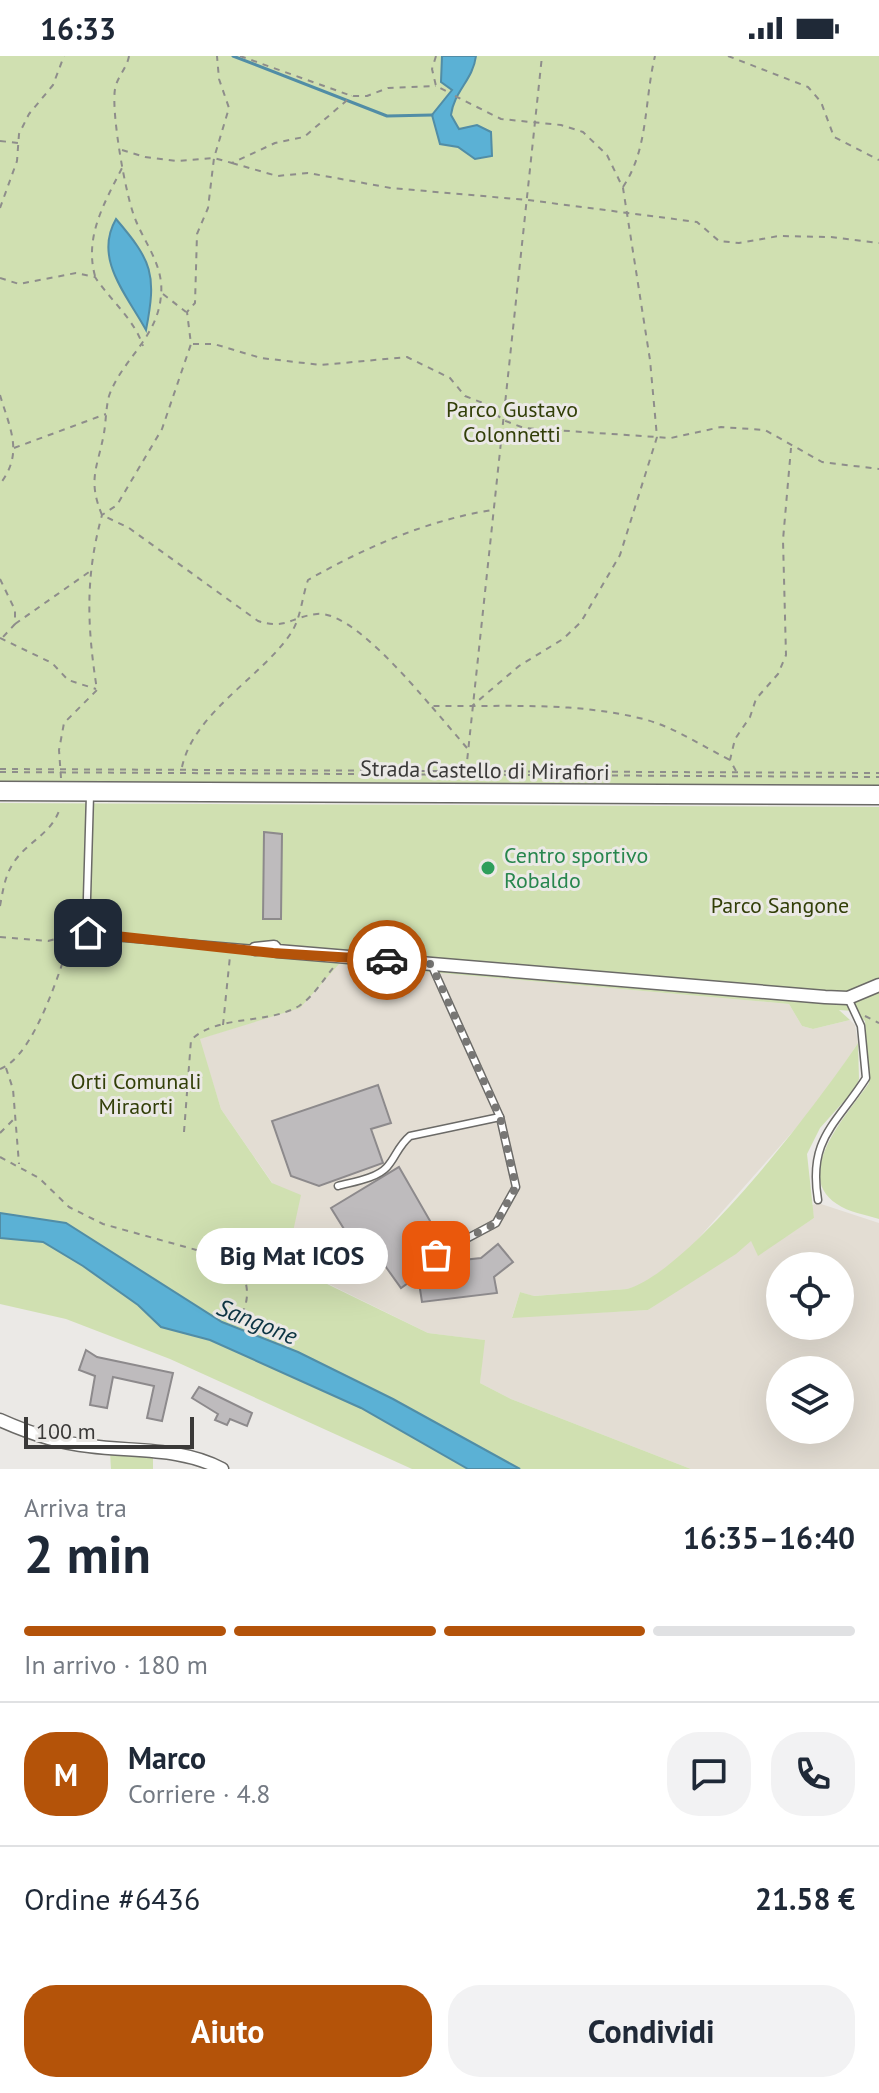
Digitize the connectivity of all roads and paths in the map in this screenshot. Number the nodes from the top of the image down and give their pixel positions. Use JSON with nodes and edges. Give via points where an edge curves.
{"nodes":[{"id":1,"x":64,"y":56,"type":"edge"},
{"id":2,"x":129,"y":56,"type":"edge"},
{"id":3,"x":217,"y":56,"type":"edge"},
{"id":4,"x":240,"y":56,"type":"edge"},
{"id":5,"x":436,"y":56,"type":"edge"},
{"id":6,"x":542,"y":56,"type":"edge"},
{"id":7,"x":655,"y":56,"type":"edge"},
{"id":8,"x":728,"y":56,"type":"edge"},
{"id":9,"x":747,"y":56,"type":"edge"},
{"id":10,"x":742,"y":61,"type":"junction"},
{"id":11,"x":436,"y":86,"type":"junction"},
{"id":12,"x":450,"y":93,"type":"dead end"},
{"id":13,"x":352,"y":96,"type":"junction"},
{"id":14,"x":455,"y":96,"type":"dead end"},
{"id":15,"x":535,"y":124,"type":"junction"},
{"id":16,"x":0,"y":141,"type":"edge"},
{"id":17,"x":19,"y":143,"type":"junction"},
{"id":18,"x":120,"y":150,"type":"junction"},
{"id":19,"x":214,"y":158,"type":"junction"},
{"id":20,"x":879,"y":160,"type":"edge"},
{"id":21,"x":232,"y":163,"type":"junction"},
{"id":22,"x":124,"y":166,"type":"junction"},
{"id":23,"x":623,"y":188,"type":"junction"},
{"id":24,"x":528,"y":200,"type":"junction"},
{"id":25,"x":0,"y":208,"type":"edge"},
{"id":26,"x":626,"y":211,"type":"junction"},
{"id":27,"x":879,"y":243,"type":"edge"},
{"id":28,"x":95,"y":277,"type":"junction"},
{"id":29,"x":0,"y":278,"type":"edge"},
{"id":30,"x":162,"y":293,"type":"junction"},
{"id":31,"x":187,"y":312,"type":"junction"},
{"id":32,"x":191,"y":344,"type":"junction"},
{"id":33,"x":143,"y":346,"type":"junction"},
{"id":34,"x":0,"y":395,"type":"edge"},
{"id":35,"x":107,"y":414,"type":"junction"},
{"id":36,"x":503,"y":420,"type":"junction"},
{"id":37,"x":657,"y":437,"type":"junction"},
{"id":38,"x":791,"y":445,"type":"junction"},
{"id":39,"x":14,"y":448,"type":"junction"},
{"id":40,"x":879,"y":469,"type":"edge"},
{"id":41,"x":0,"y":484,"type":"edge"},
{"id":42,"x":493,"y":510,"type":"junction"},
{"id":43,"x":102,"y":515,"type":"junction"},
{"id":44,"x":90,"y":571,"type":"junction"},
{"id":45,"x":0,"y":579,"type":"edge"},
{"id":46,"x":298,"y":620,"type":"junction"},
{"id":47,"x":15,"y":624,"type":"junction"},
{"id":48,"x":1,"y":639,"type":"edge"},
{"id":49,"x":97,"y":690,"type":"junction"},
{"id":50,"x":431,"y":706,"type":"junction"},
{"id":51,"x":472,"y":707,"type":"junction"},
{"id":52,"x":467,"y":748,"type":"junction"},
{"id":53,"x":730,"y":760,"type":"junction"},
{"id":54,"x":0,"y":771,"type":"edge"},
{"id":55,"x":181,"y":771,"type":"junction"},
{"id":56,"x":466,"y":773,"type":"junction"},
{"id":57,"x":737,"y":774,"type":"junction"},
{"id":58,"x":879,"y":775,"type":"edge"},
{"id":59,"x":61,"y":778,"type":"junction"},
{"id":60,"x":0,"y":791,"type":"edge"},
{"id":61,"x":90,"y":791,"type":"junction"},
{"id":62,"x":879,"y":795,"type":"edge"},
{"id":63,"x":0,"y":906,"type":"edge"},
{"id":64,"x":0,"y":937,"type":"edge"},
{"id":65,"x":231,"y":947,"type":"junction"},
{"id":66,"x":255,"y":949,"type":"joint"},
{"id":67,"x":337,"y":956,"type":"junction"},
{"id":68,"x":431,"y":964,"type":"junction"},
{"id":69,"x":879,"y":985,"type":"edge"},
{"id":70,"x":848,"y":998,"type":"junction"},
{"id":71,"x":223,"y":1026,"type":"junction"},
{"id":72,"x":6,"y":1067,"type":"junction"},
{"id":73,"x":0,"y":1069,"type":"edge"},
{"id":74,"x":500,"y":1117,"type":"junction"},
{"id":75,"x":16,"y":1118,"type":"junction"},
{"id":76,"x":184,"y":1132,"type":"dead end"},
{"id":77,"x":0,"y":1133,"type":"edge"},
{"id":78,"x":0,"y":1157,"type":"edge"},
{"id":79,"x":20,"y":1166,"type":"junction"},
{"id":80,"x":338,"y":1186,"type":"dead end"},
{"id":81,"x":818,"y":1200,"type":"dead end"},
{"id":82,"x":436,"y":1255,"type":"dead end"},
{"id":83,"x":234,"y":1327,"type":"dead end"},
{"id":84,"x":0,"y":1420,"type":"edge"},
{"id":85,"x":222,"y":1469,"type":"edge"}],
"edges":[{"from":1,"to":17,"type":"path","via":[[53,85],[29,114]]},
{"from":2,"to":18,"type":"path","via":[[115,86]]},
{"from":3,"to":19,"type":"path","via":[[229,108]]},
{"from":4,"to":13,"type":"path"},
{"from":5,"to":11,"type":"path"},
{"from":6,"to":15,"type":"path"},
{"from":7,"to":23,"type":"path","via":[[642,150]]},
{"from":8,"to":10,"type":"path"},
{"from":9,"to":10,"type":"path"},
{"from":10,"to":20,"type":"path","via":[[808,87],[821,102],[834,137]]},
{"from":11,"to":12,"type":"path"},
{"from":11,"to":13,"type":"path"},
{"from":13,"to":21,"type":"path","via":[[304,137],[275,143]]},
{"from":14,"to":15,"type":"path","via":[[501,119]]},
{"from":15,"to":23,"type":"path","via":[[583,132],[607,155]]},
{"from":15,"to":24,"type":"path"},
{"from":16,"to":17,"type":"path"},
{"from":17,"to":25,"type":"path"},
{"from":18,"to":19,"type":"path","via":[[176,161]]},
{"from":18,"to":22,"type":"path"},
{"from":19,"to":21,"type":"path"},
{"from":19,"to":31,"type":"path","via":[[208,208],[197,234],[195,303]]},
{"from":21,"to":24,"type":"path","via":[[277,176],[308,173],[391,188]]},
{"from":22,"to":28,"type":"path","via":[[100,209],[89,254]]},
{"from":22,"to":30,"type":"path","via":[[135,220],[150,247]]},
{"from":23,"to":26,"type":"path"},
{"from":24,"to":26,"type":"path"},
{"from":24,"to":36,"type":"path"},
{"from":26,"to":27,"type":"path","via":[[697,222],[719,241],[779,236]]},
{"from":26,"to":37,"type":"path"},
{"from":28,"to":29,"type":"path","via":[[76,273],[19,284]]},
{"from":28,"to":33,"type":"path","via":[[137,327]]},
{"from":30,"to":31,"type":"path"},
{"from":30,"to":33,"type":"path","via":[[157,321]]},
{"from":31,"to":32,"type":"path"},
{"from":32,"to":36,"type":"path","via":[[321,365],[407,357],[450,378],[465,396]]},
{"from":32,"to":43,"type":"path","via":[[162,429],[117,505]]},
{"from":33,"to":35,"type":"path","via":[[110,396]]},
{"from":34,"to":39,"type":"path"},
{"from":35,"to":39,"type":"path"},
{"from":35,"to":43,"type":"path","via":[[93,471],[93,494]]},
{"from":36,"to":37,"type":"path","via":[[524,428]]},
{"from":36,"to":42,"type":"path"},
{"from":37,"to":38,"type":"path","via":[[721,427],[765,430]]},
{"from":37,"to":51,"type":"path","via":[[620,555],[581,622]]},
{"from":38,"to":40,"type":"path","via":[[822,462]]},
{"from":38,"to":53,"type":"path","via":[[783,540],[786,655],[778,674],[756,699]]},
{"from":39,"to":41,"type":"path","via":[[13,467]]},
{"from":42,"to":46,"type":"path","via":[[429,526],[316,575],[308,580]]},
{"from":42,"to":51,"type":"path"},
{"from":43,"to":44,"type":"path"},
{"from":43,"to":46,"type":"path","via":[[129,528],[258,621],[279,627]]},
{"from":44,"to":47,"type":"path"},
{"from":44,"to":49,"type":"path","via":[[87,616]]},
{"from":45,"to":47,"type":"path","via":[[15,610]]},
{"from":46,"to":50,"type":"path","via":[[319,613],[336,618],[395,665]]},
{"from":46,"to":55,"type":"path","via":[[263,664],[230,693],[185,755]]},
{"from":47,"to":48,"type":"path"},
{"from":48,"to":49,"type":"path","via":[[52,663],[68,680]]},
{"from":49,"to":59,"type":"path","via":[[64,723]]},
{"from":50,"to":51,"type":"path"},
{"from":50,"to":52,"type":"path"},
{"from":51,"to":52,"type":"path"},
{"from":51,"to":53,"type":"path","via":[[488,703],[612,712],[650,721]]},
{"from":52,"to":56,"type":"path"},
{"from":53,"to":57,"type":"path"},
{"from":54,"to":59,"type":"path"},
{"from":55,"to":56,"type":"path"},
{"from":55,"to":59,"type":"path"},
{"from":56,"to":57,"type":"path"},
{"from":57,"to":58,"type":"path"},
{"from":59,"to":60,"type":"street","name":"Strada Castello di Mirafiori"},
{"from":59,"to":61,"type":"street","name":"Strada Castello di Mirafiori"},
{"from":59,"to":63,"type":"path","via":[[58,814],[48,832],[6,874]]},
{"from":61,"to":62,"type":"street","name":"Strada Castello di Mirafiori"},
{"from":61,"to":65,"type":"lane","via":[[88,934]]},
{"from":64,"to":72,"type":"path","via":[[48,941],[72,934],[46,1011]]},
{"from":65,"to":66,"type":"lane"},
{"from":65,"to":71,"type":"path"},
{"from":66,"to":67,"type":"street"},
{"from":67,"to":68,"type":"street"},
{"from":67,"to":71,"type":"path","via":[[335,967],[299,1006]]},
{"from":68,"to":70,"type":"street"},
{"from":68,"to":74,"type":"lane"},
{"from":69,"to":70,"type":"street"},
{"from":70,"to":81,"type":"lane","via":[[861,1026],[866,1078],[815,1156]]},
{"from":71,"to":76,"type":"path","via":[[204,1031],[189,1045]]},
{"from":72,"to":73,"type":"path"},
{"from":72,"to":75,"type":"path"},
{"from":74,"to":80,"type":"lane","via":[[410,1136],[387,1167]]},
{"from":74,"to":82,"type":"lane","via":[[516,1187],[507,1208],[496,1223]]},
{"from":75,"to":77,"type":"path"},
{"from":75,"to":79,"type":"path"},
{"from":78,"to":79,"type":"path"},
{"from":79,"to":83,"type":"path","via":[[69,1207],[103,1224],[236,1261],[247,1279],[247,1309]]},
{"from":84,"to":85,"type":"street","via":[[45,1438],[89,1447],[153,1450]]}]}
